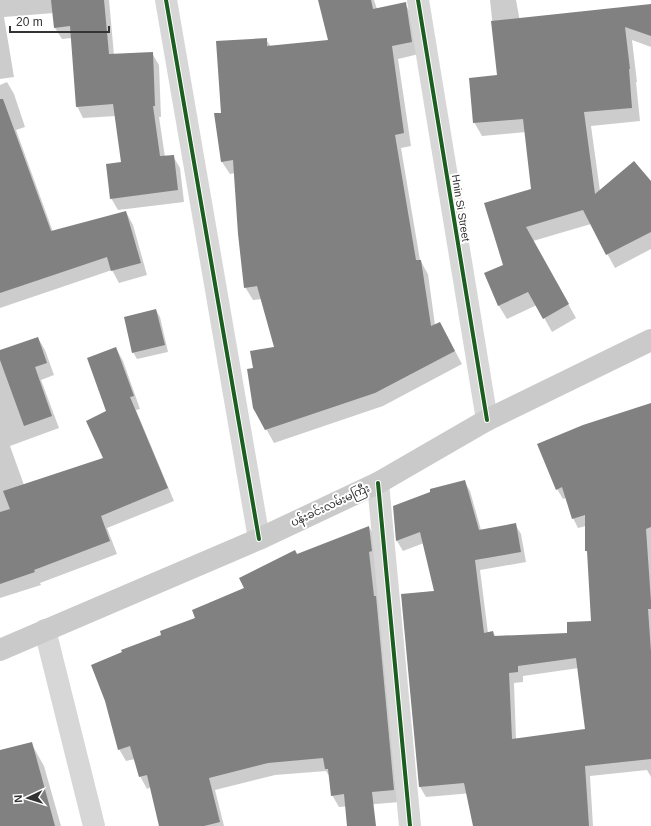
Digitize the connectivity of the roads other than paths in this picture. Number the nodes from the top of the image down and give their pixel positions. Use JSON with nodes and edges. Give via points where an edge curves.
{"nodes":[{"id":1,"x":166,"y":0,"type":"edge"},
{"id":2,"x":418,"y":0,"type":"edge"},
{"id":3,"x":651,"y":340,"type":"edge"},
{"id":4,"x":487,"y":420,"type":"junction"},
{"id":5,"x":378,"y":482,"type":"junction"},
{"id":6,"x":259,"y":539,"type":"junction"},
{"id":7,"x":45,"y":630,"type":"junction"},
{"id":8,"x":0,"y":650,"type":"edge"},
{"id":9,"x":94,"y":826,"type":"edge"},
{"id":10,"x":410,"y":826,"type":"edge"}],
"edges":[{"from":1,"to":6,"type":"street"},
{"from":2,"to":4,"type":"street","name":"Hnin Si Street"},
{"from":3,"to":4,"type":"main road","name":"ပန်းခင်းလမ်းမကြီး"},
{"from":4,"to":5,"type":"main road","name":"ပန်းခင်းလမ်းမကြီး"},
{"from":5,"to":6,"type":"main road","name":"ပန်းခင်းလမ်းမကြီး"},
{"from":5,"to":10,"type":"street"},
{"from":6,"to":7,"type":"main road","name":"ပန်းခင်းလမ်းမကြီး"},
{"from":7,"to":8,"type":"main road","name":"ပန်းခင်းလမ်းမကြီး"},
{"from":7,"to":9,"type":"street"}]}
